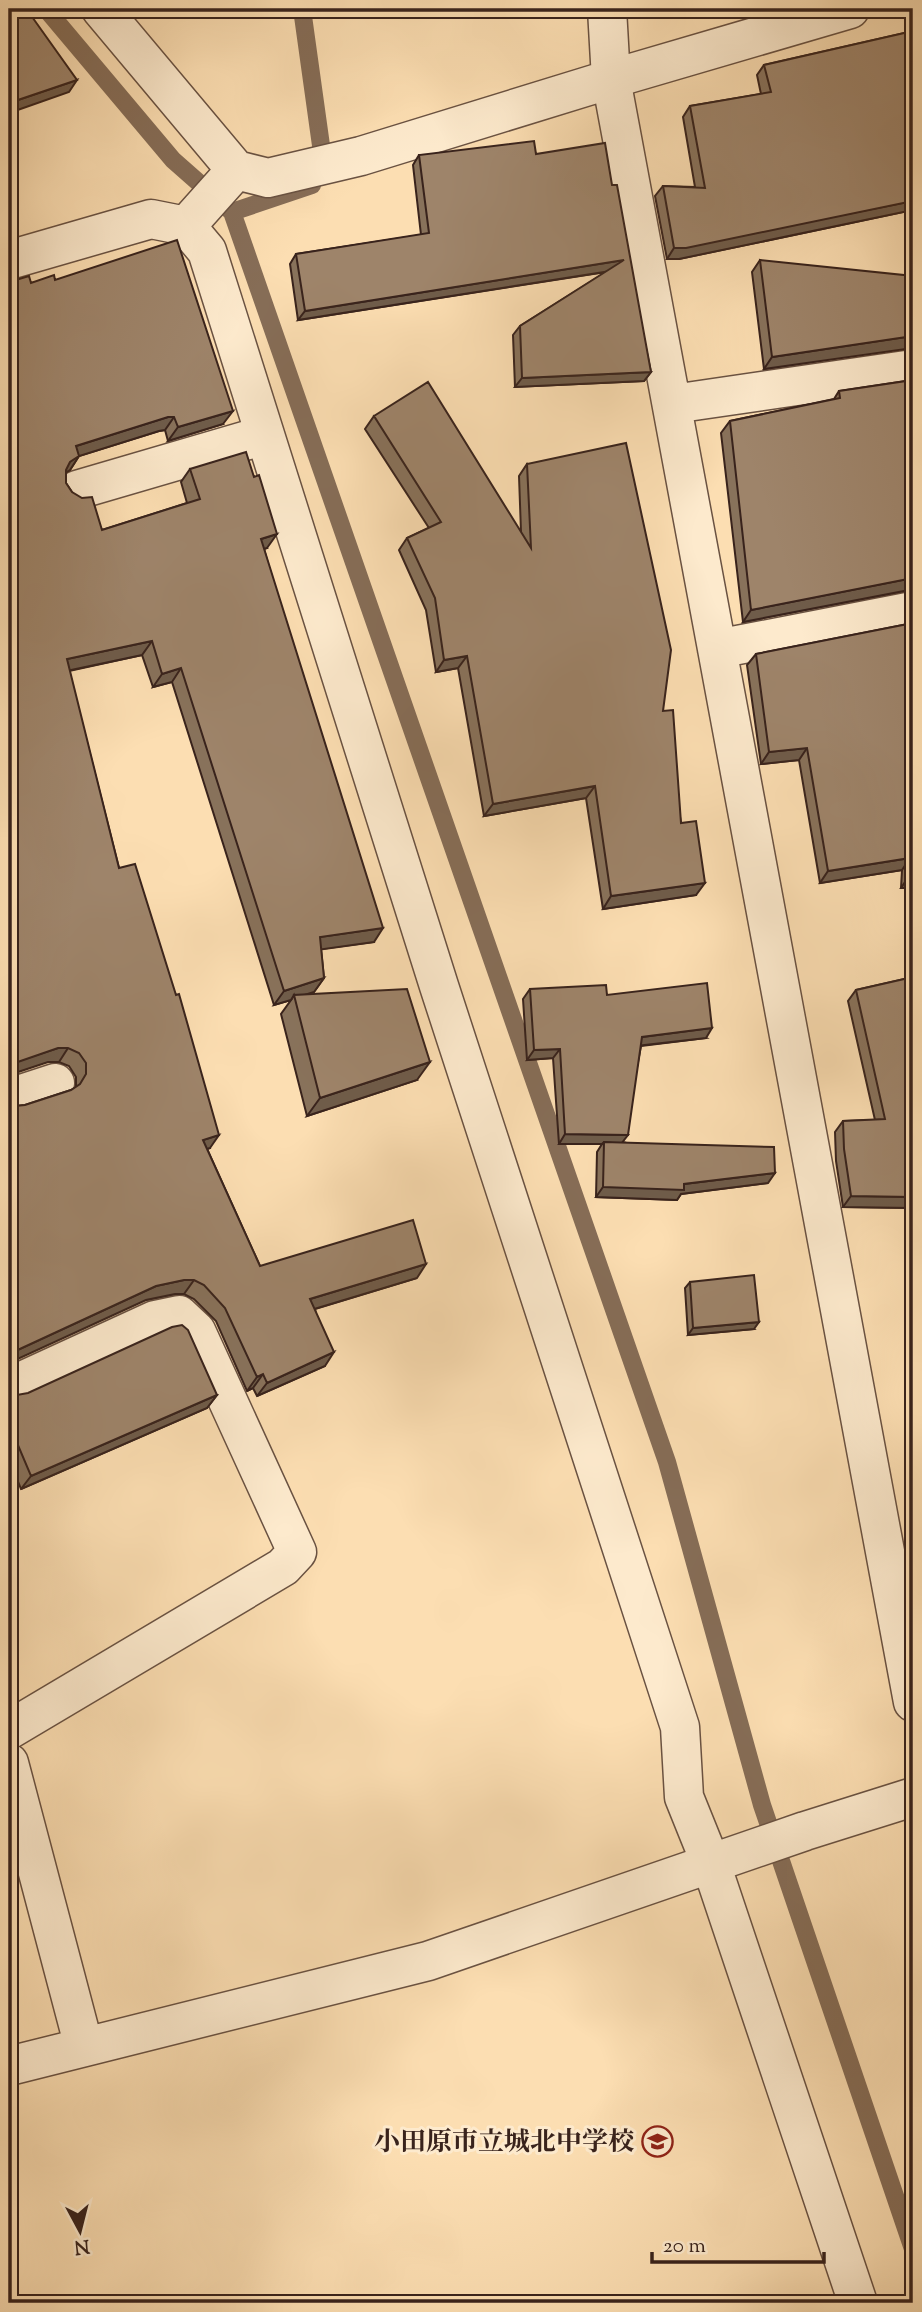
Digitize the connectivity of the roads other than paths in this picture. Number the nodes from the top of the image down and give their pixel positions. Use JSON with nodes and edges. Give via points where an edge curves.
{"nodes":[{"id":1,"x":101,"y":9,"type":"edge"},
{"id":2,"x":607,"y":9,"type":"edge"},
{"id":3,"x":850,"y":9,"type":"edge"},
{"id":4,"x":611,"y":79,"type":"junction"},
{"id":5,"x":234,"y":172,"type":"junction"},
{"id":6,"x":188,"y":224,"type":"junction"},
{"id":7,"x":9,"y":260,"type":"edge"},
{"id":8,"x":913,"y":369,"type":"edge"},
{"id":9,"x":673,"y":404,"type":"junction"},
{"id":10,"x":265,"y":435,"type":"junction"},
{"id":11,"x":77,"y":490,"type":"dead end"},
{"id":12,"x":913,"y":611,"type":"edge"},
{"id":13,"x":717,"y":649,"type":"junction"},
{"id":14,"x":55,"y":1083,"type":"dead end"},
{"id":15,"x":9,"y":1098,"type":"edge"},
{"id":16,"x":9,"y":1387,"type":"edge"},
{"id":17,"x":913,"y":1702,"type":"edge"},
{"id":18,"x":9,"y":1730,"type":"edge"},
{"id":19,"x":9,"y":1763,"type":"edge"},
{"id":20,"x":913,"y":1797,"type":"edge"},
{"id":21,"x":711,"y":1864,"type":"junction"},
{"id":22,"x":84,"y":2047,"type":"junction"},
{"id":23,"x":9,"y":2066,"type":"edge"},
{"id":24,"x":858,"y":2303,"type":"edge"}],
"edges":[{"from":1,"to":5,"type":"street"},
{"from":2,"to":4,"type":"street"},
{"from":3,"to":4,"type":"street"},
{"from":4,"to":5,"type":"street","via":[[361,156],[268,178]]},
{"from":4,"to":9,"type":"street"},
{"from":5,"to":6,"type":"street"},
{"from":6,"to":7,"type":"street","via":[[151,219]]},
{"from":6,"to":10,"type":"street","via":[[206,251]]},
{"from":8,"to":9,"type":"street"},
{"from":9,"to":13,"type":"street"},
{"from":10,"to":11,"type":"street"},
{"from":10,"to":21,"type":"street","via":[[680,1727],[684,1797]]},
{"from":12,"to":13,"type":"street"},
{"from":13,"to":17,"type":"street"},
{"from":14,"to":15,"type":"street"},
{"from":16,"to":18,"type":"street","via":[[155,1320],[179,1315],[196,1331],[296,1552],[284,1567]]},
{"from":19,"to":22,"type":"street"},
{"from":20,"to":21,"type":"street"},
{"from":21,"to":22,"type":"street","via":[[428,1961]]},
{"from":21,"to":24,"type":"street"},
{"from":22,"to":23,"type":"street"}]}
